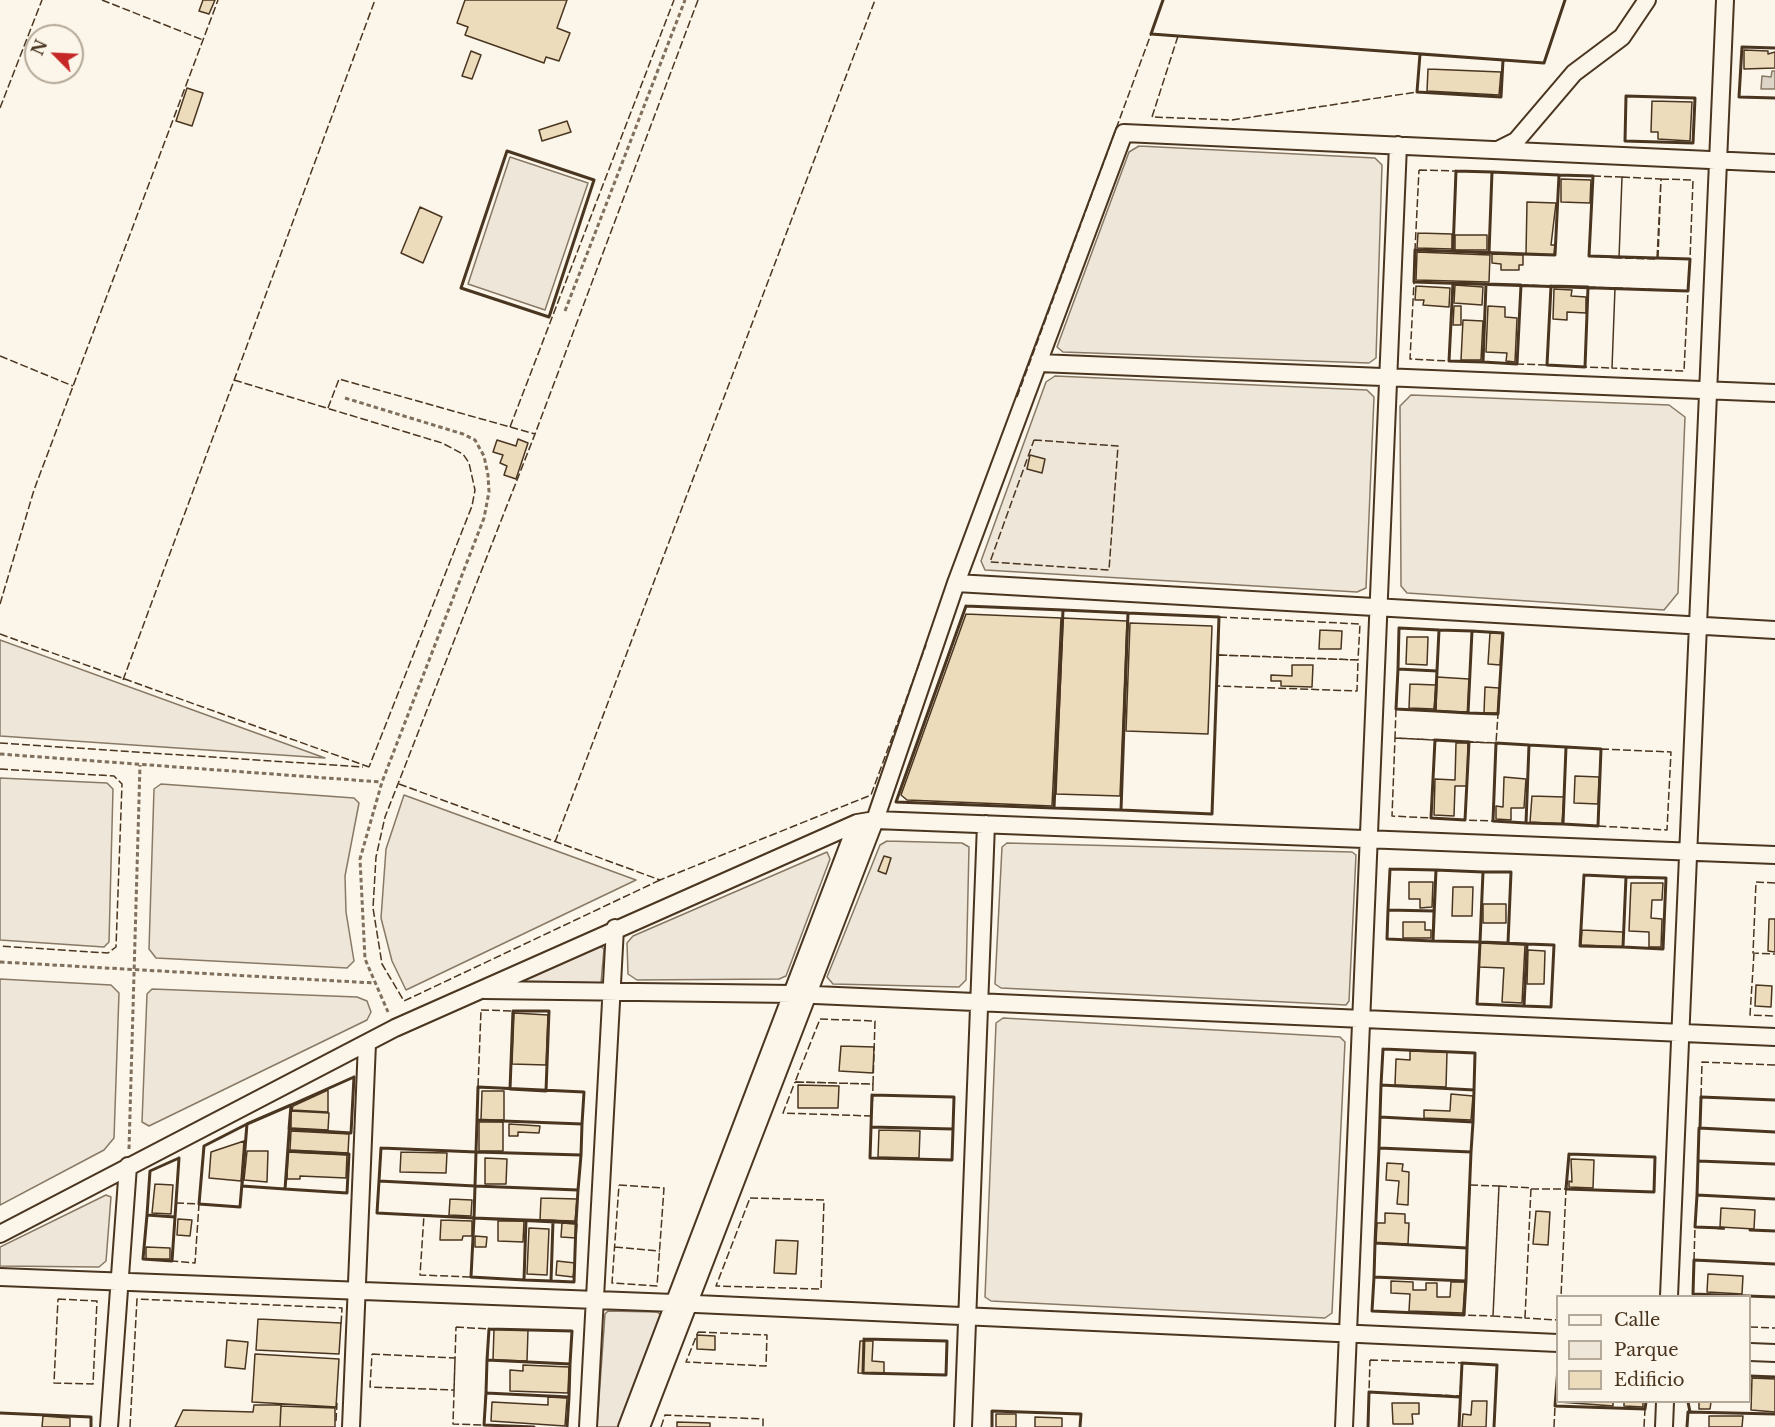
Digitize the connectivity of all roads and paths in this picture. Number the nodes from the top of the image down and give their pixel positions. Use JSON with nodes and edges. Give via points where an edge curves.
{"nodes":[{"id":1,"x":685,"y":0,"type":"edge"},
{"id":2,"x":1647,"y":0,"type":"edge"},
{"id":3,"x":1725,"y":0,"type":"edge"},
{"id":4,"x":1398,"y":146,"type":"junction"},
{"id":5,"x":1498,"y":150,"type":"junction"},
{"id":6,"x":1718,"y":160,"type":"junction"},
{"id":7,"x":1775,"y":163,"type":"edge"},
{"id":8,"x":565,"y":311,"type":"dead end"},
{"id":9,"x":1039,"y":363,"type":"junction"},
{"id":10,"x":1388,"y":378,"type":"junction"},
{"id":11,"x":1708,"y":391,"type":"junction"},
{"id":12,"x":1775,"y":393,"type":"edge"},
{"id":13,"x":345,"y":398,"type":"dead end"},
{"id":14,"x":956,"y":583,"type":"junction"},
{"id":15,"x":1378,"y":608,"type":"junction"},
{"id":16,"x":1698,"y":628,"type":"junction"},
{"id":17,"x":1775,"y":630,"type":"edge"},
{"id":18,"x":0,"y":754,"type":"edge"},
{"id":19,"x":140,"y":765,"type":"junction"},
{"id":20,"x":382,"y":782,"type":"junction"},
{"id":21,"x":875,"y":820,"type":"junction"},
{"id":22,"x":857,"y":823,"type":"junction"},
{"id":23,"x":986,"y":824,"type":"junction"},
{"id":24,"x":1369,"y":839,"type":"junction"},
{"id":25,"x":1688,"y":852,"type":"junction"},
{"id":26,"x":1775,"y":855,"type":"edge"},
{"id":27,"x":615,"y":928,"type":"junction"},
{"id":28,"x":0,"y":962,"type":"edge"},
{"id":29,"x":134,"y":970,"type":"junction"},
{"id":30,"x":374,"y":983,"type":"junction"},
{"id":31,"x":478,"y":990,"type":"junction"},
{"id":32,"x":612,"y":992,"type":"junction"},
{"id":33,"x":800,"y":994,"type":"junction"},
{"id":34,"x":980,"y":1002,"type":"junction"},
{"id":35,"x":1361,"y":1019,"type":"junction"},
{"id":36,"x":395,"y":1028,"type":"junction"},
{"id":37,"x":1681,"y":1033,"type":"junction"},
{"id":38,"x":1775,"y":1037,"type":"edge"},
{"id":39,"x":367,"y":1043,"type":"junction"},
{"id":40,"x":128,"y":1166,"type":"junction"},
{"id":41,"x":0,"y":1234,"type":"edge"},
{"id":42,"x":0,"y":1277,"type":"edge"},
{"id":43,"x":120,"y":1282,"type":"junction"},
{"id":44,"x":357,"y":1291,"type":"junction"},
{"id":45,"x":1669,"y":1295,"type":"edge"},
{"id":46,"x":595,"y":1300,"type":"junction"},
{"id":47,"x":681,"y":1304,"type":"junction"},
{"id":48,"x":968,"y":1316,"type":"junction"},
{"id":49,"x":1348,"y":1334,"type":"junction"},
{"id":50,"x":1556,"y":1343,"type":"edge"},
{"id":51,"x":1751,"y":1352,"type":"edge"},
{"id":52,"x":1775,"y":1353,"type":"edge"},
{"id":53,"x":1665,"y":1403,"type":"edge"},
{"id":54,"x":109,"y":1427,"type":"edge"},
{"id":55,"x":351,"y":1427,"type":"edge"},
{"id":56,"x":588,"y":1427,"type":"edge"},
{"id":57,"x":627,"y":1427,"type":"edge"},
{"id":58,"x":641,"y":1427,"type":"edge"},
{"id":59,"x":963,"y":1427,"type":"edge"},
{"id":60,"x":1344,"y":1427,"type":"edge"},
{"id":61,"x":1664,"y":1427,"type":"edge"}],
"edges":[{"from":1,"to":8,"type":"path"},
{"from":2,"to":5,"type":"street","via":[[1622,37],[1574,73],[1516,141]]},
{"from":3,"to":6,"type":"street"},
{"from":4,"to":5,"type":"street"},
{"from":4,"to":9,"type":"street","via":[[1124,133]]},
{"from":4,"to":10,"type":"street"},
{"from":5,"to":6,"type":"street"},
{"from":6,"to":7,"type":"street"},
{"from":6,"to":11,"type":"street"},
{"from":9,"to":10,"type":"street"},
{"from":9,"to":14,"type":"street"},
{"from":10,"to":11,"type":"street"},
{"from":10,"to":15,"type":"street"},
{"from":11,"to":12,"type":"street"},
{"from":11,"to":16,"type":"street"},
{"from":13,"to":20,"type":"path","via":[[475,440],[488,475],[484,518]]},
{"from":14,"to":15,"type":"street"},
{"from":14,"to":21,"type":"street"},
{"from":15,"to":16,"type":"street"},
{"from":15,"to":24,"type":"street"},
{"from":16,"to":17,"type":"street"},
{"from":16,"to":25,"type":"street"},
{"from":18,"to":19,"type":"path"},
{"from":19,"to":20,"type":"path"},
{"from":19,"to":29,"type":"path"},
{"from":20,"to":30,"type":"path","via":[[360,859],[365,959]]},
{"from":21,"to":22,"type":"street"},
{"from":21,"to":23,"type":"street"},
{"from":21,"to":33,"type":"street"},
{"from":22,"to":27,"type":"street"},
{"from":22,"to":33,"type":"street"},
{"from":23,"to":24,"type":"street"},
{"from":23,"to":34,"type":"street"},
{"from":24,"to":25,"type":"street"},
{"from":24,"to":35,"type":"street"},
{"from":25,"to":26,"type":"street"},
{"from":25,"to":37,"type":"street"},
{"from":27,"to":31,"type":"street"},
{"from":27,"to":32,"type":"street"},
{"from":28,"to":29,"type":"path"},
{"from":29,"to":30,"type":"path"},
{"from":29,"to":40,"type":"path"},
{"from":30,"to":36,"type":"path"},
{"from":31,"to":32,"type":"street"},
{"from":31,"to":36,"type":"street"},
{"from":32,"to":33,"type":"street"},
{"from":32,"to":46,"type":"street"},
{"from":33,"to":34,"type":"street"},
{"from":33,"to":47,"type":"street"},
{"from":34,"to":35,"type":"street"},
{"from":34,"to":48,"type":"street"},
{"from":35,"to":37,"type":"street"},
{"from":35,"to":49,"type":"street"},
{"from":36,"to":39,"type":"street"},
{"from":37,"to":38,"type":"street"},
{"from":37,"to":45,"type":"street"},
{"from":39,"to":40,"type":"street"},
{"from":39,"to":44,"type":"street"},
{"from":40,"to":41,"type":"street"},
{"from":40,"to":43,"type":"street"},
{"from":42,"to":43,"type":"street"},
{"from":43,"to":44,"type":"street"},
{"from":43,"to":54,"type":"street"},
{"from":44,"to":46,"type":"street"},
{"from":44,"to":55,"type":"street"},
{"from":46,"to":47,"type":"street"},
{"from":46,"to":56,"type":"street"},
{"from":47,"to":48,"type":"street"},
{"from":47,"to":57,"type":"street"},
{"from":47,"to":58,"type":"street"},
{"from":48,"to":49,"type":"street"},
{"from":48,"to":59,"type":"street"},
{"from":49,"to":50,"type":"street"},
{"from":49,"to":60,"type":"street"},
{"from":51,"to":52,"type":"street"},
{"from":53,"to":61,"type":"street"}]}
